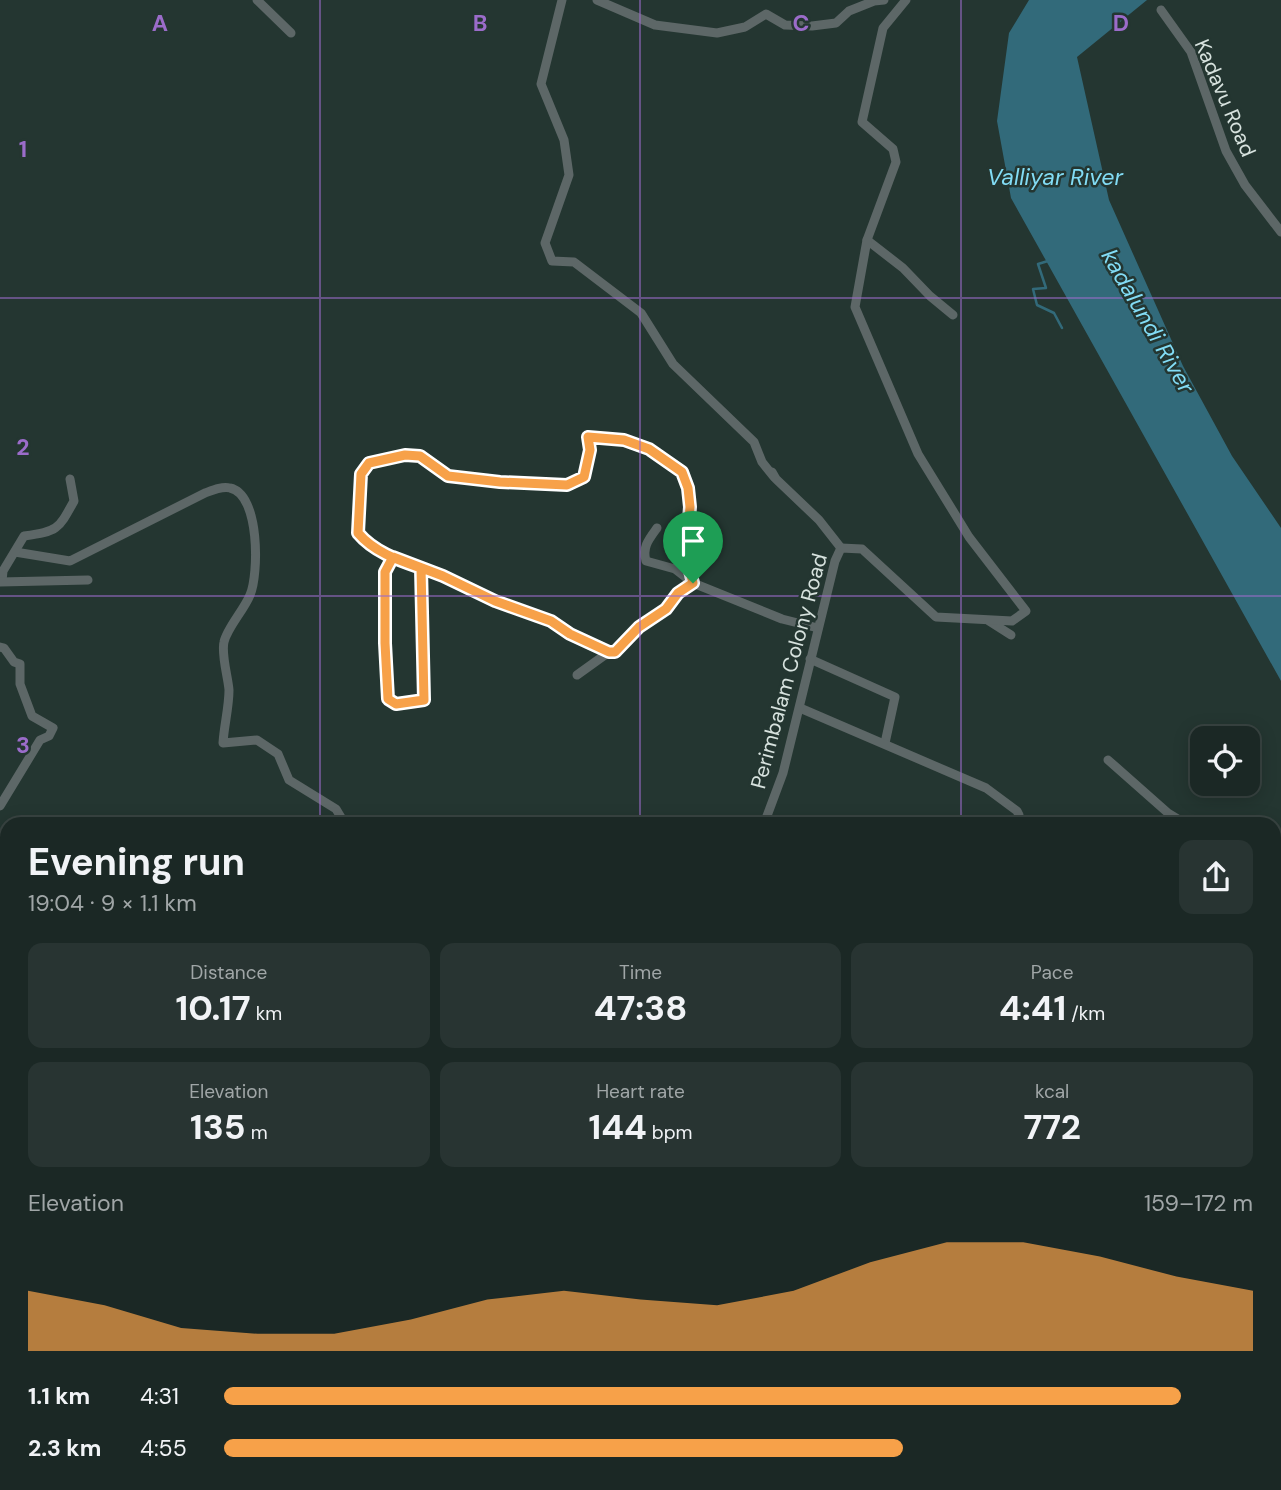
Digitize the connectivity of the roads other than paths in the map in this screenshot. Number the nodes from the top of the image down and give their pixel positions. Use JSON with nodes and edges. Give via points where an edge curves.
{"nodes":[{"id":1,"x":257,"y":0,"type":"edge"},
{"id":2,"x":562,"y":0,"type":"edge"},
{"id":3,"x":597,"y":0,"type":"edge"},
{"id":4,"x":884,"y":0,"type":"edge"},
{"id":5,"x":904,"y":3,"type":"edge"},
{"id":6,"x":1161,"y":10,"type":"dead end"},
{"id":7,"x":291,"y":33,"type":"dead end"},
{"id":8,"x":1281,"y":232,"type":"edge"},
{"id":9,"x":867,"y":240,"type":"junction"},
{"id":10,"x":953,"y":315,"type":"dead end"},
{"id":11,"x":69,"y":479,"type":"dead end"},
{"id":12,"x":657,"y":528,"type":"dead end"},
{"id":13,"x":841,"y":548,"type":"junction"},
{"id":14,"x":15,"y":552,"type":"junction"},
{"id":15,"x":393,"y":557,"type":"junction"},
{"id":16,"x":421,"y":568,"type":"junction"},
{"id":17,"x":88,"y":580,"type":"dead end"},
{"id":18,"x":1,"y":582,"type":"edge"},
{"id":19,"x":693,"y":583,"type":"junction"},
{"id":20,"x":987,"y":620,"type":"junction"},
{"id":21,"x":818,"y":628,"type":"junction"},
{"id":22,"x":1011,"y":635,"type":"dead end"},
{"id":23,"x":0,"y":647,"type":"edge"},
{"id":24,"x":609,"y":652,"type":"junction"},
{"id":25,"x":810,"y":659,"type":"junction"},
{"id":26,"x":578,"y":675,"type":"dead end"},
{"id":27,"x":800,"y":708,"type":"junction"},
{"id":28,"x":885,"y":743,"type":"junction"},
{"id":29,"x":1108,"y":760,"type":"dead end"},
{"id":30,"x":0,"y":806,"type":"edge"},
{"id":31,"x":341,"y":817,"type":"edge"},
{"id":32,"x":767,"y":817,"type":"edge"},
{"id":33,"x":1019,"y":817,"type":"edge"},
{"id":34,"x":1175,"y":817,"type":"edge"}],
"edges":[{"from":1,"to":7,"type":"street"},
{"from":2,"to":13,"type":"street","via":[[541,84],[564,140],[569,175],[545,243],[552,261],[574,262],[641,313],[673,364],[754,442],[762,462]]},
{"from":3,"to":4,"type":"street","via":[[655,25],[717,33],[745,27],[766,14],[785,25],[835,23],[849,11]]},
{"from":4,"to":5,"type":"street"},
{"from":5,"to":9,"type":"street","name":"Perimbalam Colony Road","via":[[883,28],[862,122],[893,149],[896,162]]},
{"from":6,"to":8,"type":"street","name":"Kadavu Road","via":[[1191,52],[1238,174]]},
{"from":9,"to":10,"type":"street"},
{"from":9,"to":20,"type":"street","name":"Perimbalam Colony Road","via":[[855,307],[894,401],[918,454],[969,537],[1026,611],[1012,621]]},
{"from":11,"to":14,"type":"street","via":[[74,501],[61,524],[50,532],[24,536]]},
{"from":12,"to":19,"type":"street","via":[[646,543],[646,561],[675,569]]},
{"from":13,"to":20,"type":"street","name":"Perimbalam Colony Road","via":[[862,549],[936,617]]},
{"from":13,"to":21,"type":"street","name":"Perimbalam Colony Road"},
{"from":14,"to":18,"type":"street"},
{"from":14,"to":31,"type":"street","via":[[70,561],[205,492],[222,487],[240,492],[249,508],[256,568],[251,594],[224,642],[229,692],[223,743],[257,740],[278,754],[289,780],[336,809]]},
{"from":15,"to":16,"type":"street"},
{"from":15,"to":16,"type":"street","via":[[385,572],[385,643],[388,699],[396,704],[424,700]]},
{"from":15,"to":19,"type":"street","via":[[369,546],[358,533],[361,474],[369,463],[420,456],[448,476],[567,485],[584,477],[588,437],[624,440],[649,449],[682,472],[690,507],[686,555]]},
{"from":16,"to":24,"type":"street","via":[[551,621]]},
{"from":17,"to":18,"type":"street"},
{"from":19,"to":21,"type":"street","via":[[782,619]]},
{"from":19,"to":24,"type":"street","via":[[615,652]]},
{"from":20,"to":22,"type":"street"},
{"from":21,"to":25,"type":"street","name":"Perimbalam Colony Road"},
{"from":23,"to":30,"type":"street","via":[[20,664],[20,684],[32,716],[53,728],[40,740]]},
{"from":24,"to":26,"type":"street"},
{"from":25,"to":27,"type":"street","name":"Perimbalam Colony Road"},
{"from":25,"to":28,"type":"street","via":[[895,697]]},
{"from":27,"to":28,"type":"street"},
{"from":27,"to":32,"type":"street","name":"Perimbalam Colony Road"},
{"from":28,"to":33,"type":"street","via":[[993,792]]},
{"from":29,"to":34,"type":"street"}]}
